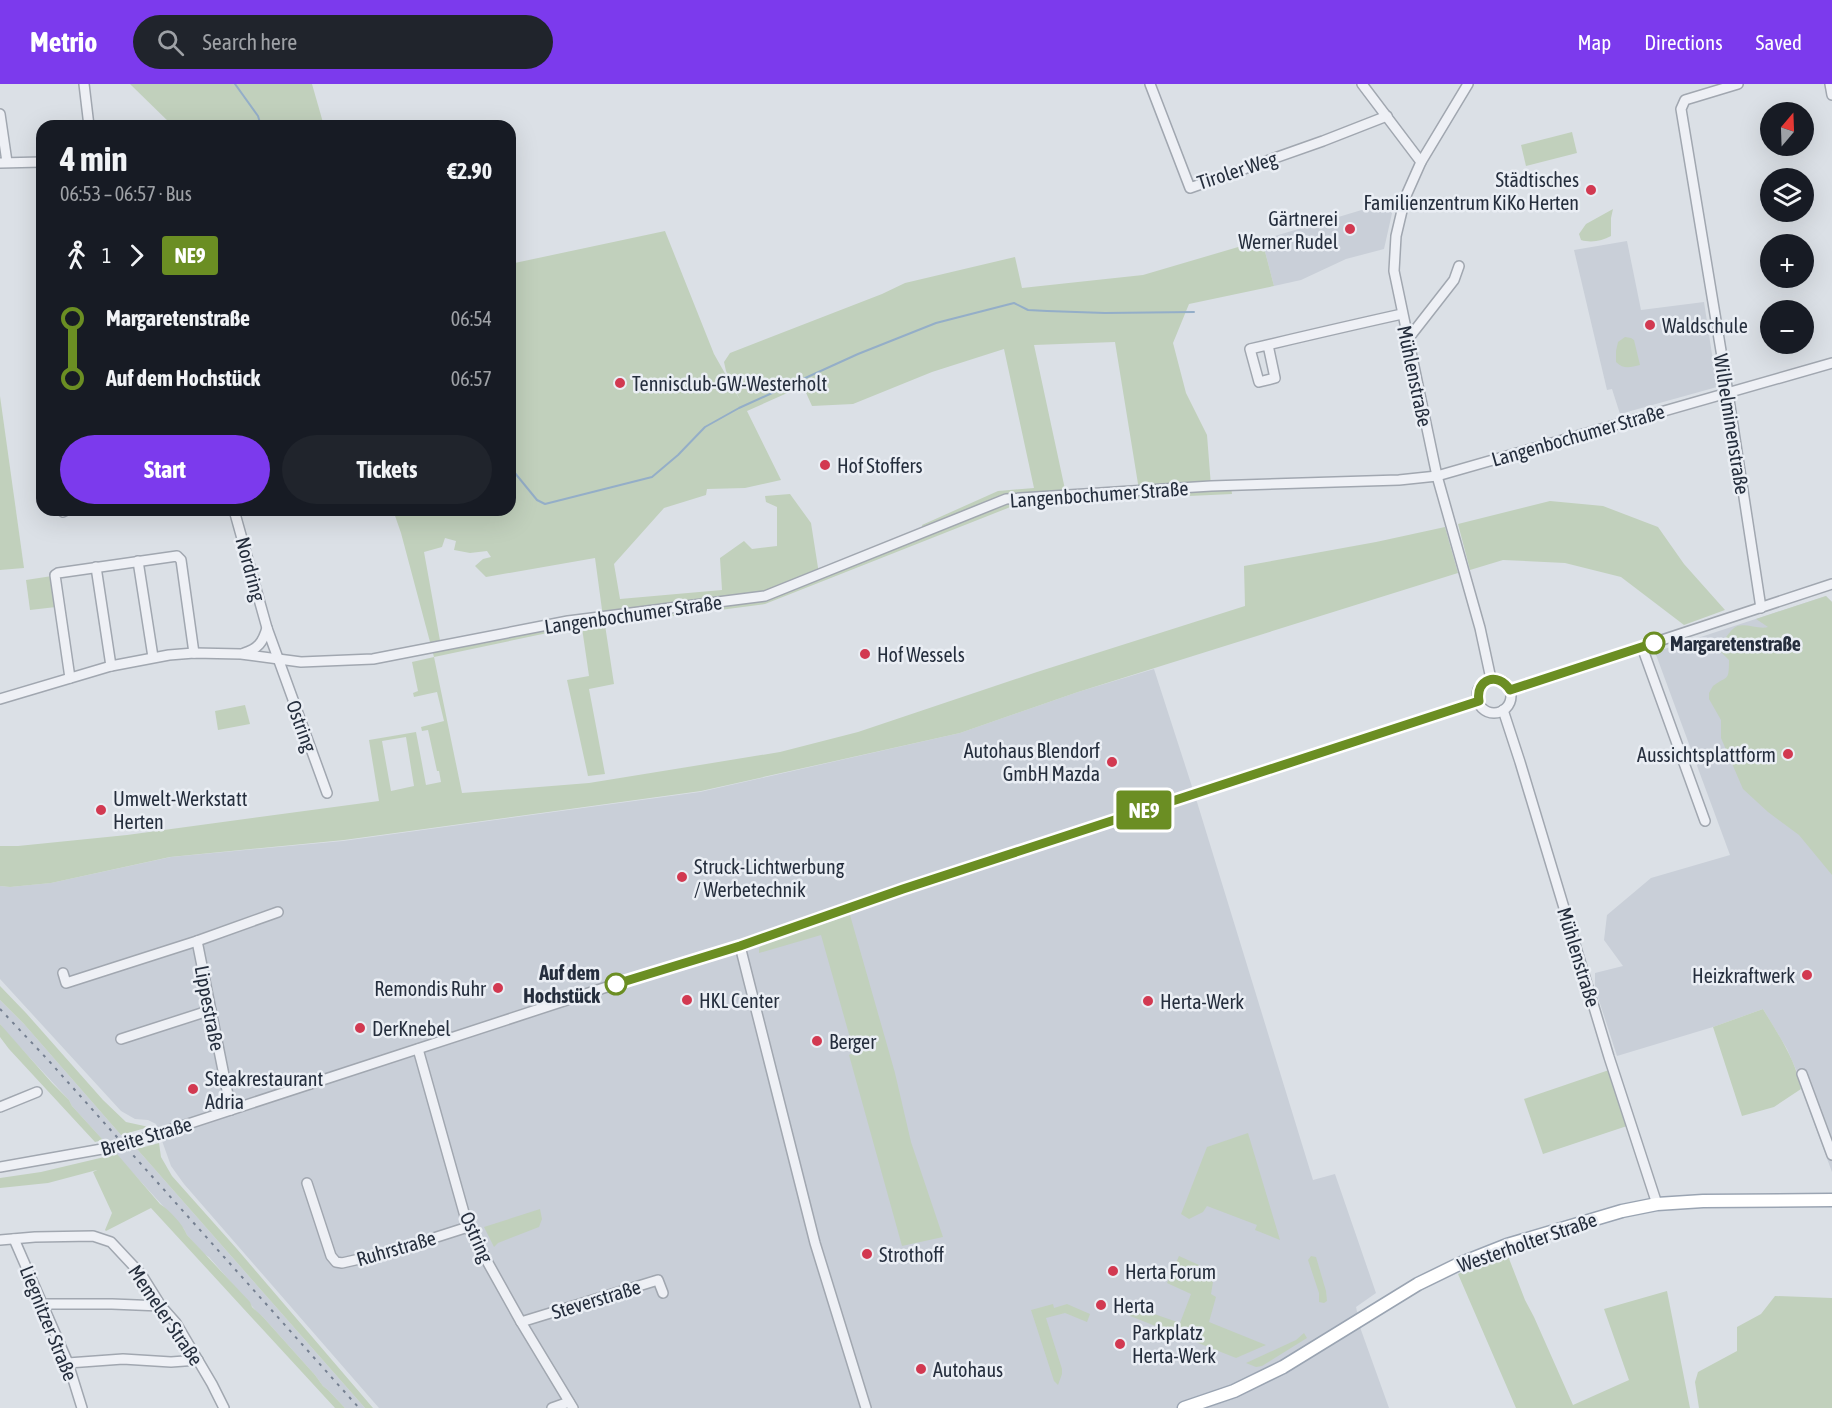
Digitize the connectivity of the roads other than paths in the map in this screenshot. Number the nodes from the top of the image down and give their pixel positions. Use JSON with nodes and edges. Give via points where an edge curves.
{"nodes":[{"id":1,"x":84,"y":84,"type":"edge"},
{"id":2,"x":1150,"y":84,"type":"edge"},
{"id":3,"x":1362,"y":84,"type":"edge"},
{"id":4,"x":1468,"y":84,"type":"edge"},
{"id":5,"x":1738,"y":84,"type":"edge"},
{"id":6,"x":1830,"y":84,"type":"edge"},
{"id":7,"x":1832,"y":95,"type":"edge"},
{"id":8,"x":0,"y":114,"type":"edge"},
{"id":9,"x":1387,"y":116,"type":"junction"},
{"id":10,"x":88,"y":120,"type":"edge"},
{"id":11,"x":4,"y":162,"type":"edge"},
{"id":12,"x":36,"y":162,"type":"edge"},
{"id":13,"x":1420,"y":162,"type":"junction"},
{"id":14,"x":1459,"y":266,"type":"dead end"},
{"id":15,"x":1402,"y":314,"type":"junction"},
{"id":16,"x":1408,"y":339,"type":"junction"},
{"id":17,"x":1268,"y":345,"type":"dead end"},
{"id":18,"x":1832,"y":363,"type":"edge"},
{"id":19,"x":1728,"y":393,"type":"junction"},
{"id":20,"x":1437,"y":476,"type":"junction"},
{"id":21,"x":236,"y":516,"type":"edge"},
{"id":22,"x":138,"y":561,"type":"junction"},
{"id":23,"x":96,"y":567,"type":"junction"},
{"id":24,"x":1832,"y":584,"type":"edge"},
{"id":25,"x":1761,"y":608,"type":"junction"},
{"id":26,"x":267,"y":628,"type":"junction"},
{"id":27,"x":1642,"y":647,"type":"junction"},
{"id":28,"x":194,"y":653,"type":"junction"},
{"id":29,"x":241,"y":654,"type":"junction"},
{"id":30,"x":153,"y":657,"type":"junction"},
{"id":31,"x":278,"y":658,"type":"junction"},
{"id":32,"x":111,"y":666,"type":"junction"},
{"id":33,"x":70,"y":678,"type":"junction"},
{"id":34,"x":1491,"y":679,"type":"junction"},
{"id":35,"x":1510,"y":690,"type":"junction"},
{"id":36,"x":0,"y":699,"type":"edge"},
{"id":37,"x":1479,"y":701,"type":"junction"},
{"id":38,"x":1503,"y":710,"type":"junction"},
{"id":39,"x":327,"y":793,"type":"dead end"},
{"id":40,"x":1706,"y":821,"type":"dead end"},
{"id":41,"x":278,"y":912,"type":"dead end"},
{"id":42,"x":196,"y":941,"type":"junction"},
{"id":43,"x":740,"y":946,"type":"junction"},
{"id":44,"x":63,"y":973,"type":"dead end"},
{"id":45,"x":211,"y":1010,"type":"junction"},
{"id":46,"x":121,"y":1039,"type":"dead end"},
{"id":47,"x":418,"y":1049,"type":"junction"},
{"id":48,"x":1802,"y":1074,"type":"dead end"},
{"id":49,"x":37,"y":1092,"type":"dead end"},
{"id":50,"x":0,"y":1107,"type":"edge"},
{"id":51,"x":231,"y":1110,"type":"junction"},
{"id":52,"x":1832,"y":1155,"type":"edge"},
{"id":53,"x":3,"y":1167,"type":"edge"},
{"id":54,"x":308,"y":1183,"type":"dead end"},
{"id":55,"x":1832,"y":1200,"type":"edge"},
{"id":56,"x":1657,"y":1204,"type":"junction"},
{"id":57,"x":468,"y":1227,"type":"junction"},
{"id":58,"x":14,"y":1239,"type":"junction"},
{"id":59,"x":0,"y":1240,"type":"edge"},
{"id":60,"x":663,"y":1293,"type":"dead end"},
{"id":61,"x":43,"y":1304,"type":"junction"},
{"id":62,"x":161,"y":1306,"type":"junction"},
{"id":63,"x":521,"y":1322,"type":"junction"},
{"id":64,"x":198,"y":1360,"type":"junction"},
{"id":65,"x":68,"y":1363,"type":"junction"},
{"id":66,"x":571,"y":1405,"type":"edge"},
{"id":67,"x":82,"y":1408,"type":"edge"},
{"id":68,"x":224,"y":1408,"type":"edge"},
{"id":69,"x":552,"y":1408,"type":"edge"},
{"id":70,"x":866,"y":1408,"type":"edge"},
{"id":71,"x":1184,"y":1408,"type":"edge"}],
"edges":[{"from":1,"to":10,"type":"street"},
{"from":2,"to":9,"type":"street","name":"Tiroler Weg","via":[[1190,188]]},
{"from":3,"to":9,"type":"street"},
{"from":4,"to":13,"type":"street","name":"Mühlenstraße"},
{"from":5,"to":19,"type":"street","name":"Wilhelminenstraße","via":[[1685,99],[1681,109]]},
{"from":6,"to":7,"type":"street"},
{"from":8,"to":11,"type":"street"},
{"from":9,"to":13,"type":"street"},
{"from":11,"to":12,"type":"street"},
{"from":13,"to":15,"type":"street","name":"Mühlenstraße","via":[[1405,198],[1396,236],[1394,271]]},
{"from":14,"to":16,"type":"street","via":[[1454,280]]},
{"from":15,"to":16,"type":"street","name":"Mühlenstraße"},
{"from":15,"to":17,"type":"street"},
{"from":16,"to":20,"type":"street","name":"Mühlenstraße"},
{"from":18,"to":19,"type":"street","name":"Langenbochumer Straße"},
{"from":19,"to":20,"type":"street","name":"Langenbochumer Straße"},
{"from":19,"to":25,"type":"street","name":"Wilhelminenstraße"},
{"from":20,"to":31,"type":"street","name":"Langenbochumer Straße","via":[[1006,499],[765,596],[568,621],[398,656],[301,663]]},
{"from":20,"to":34,"type":"street","name":"Mühlenstraße"},
{"from":21,"to":26,"type":"street","name":"Nordring"},
{"from":22,"to":23,"type":"street"},
{"from":22,"to":28,"type":"street","via":[[174,556],[181,560]]},
{"from":22,"to":30,"type":"street"},
{"from":23,"to":32,"type":"street"},
{"from":23,"to":33,"type":"street","via":[[55,575]]},
{"from":24,"to":25,"type":"street"},
{"from":25,"to":27,"type":"street"},
{"from":26,"to":29,"type":"street","name":"Nordring","via":[[258,646]]},
{"from":26,"to":31,"type":"street","name":"Nordring"},
{"from":27,"to":35,"type":"street"},
{"from":27,"to":40,"type":"street"},
{"from":28,"to":29,"type":"street","name":"Langenbochumer Straße"},
{"from":28,"to":30,"type":"street","name":"Langenbochumer Straße"},
{"from":29,"to":31,"type":"street","name":"Langenbochumer Straße"},
{"from":30,"to":32,"type":"street","name":"Langenbochumer Straße"},
{"from":31,"to":39,"type":"street","name":"Ostring"},
{"from":32,"to":33,"type":"street","name":"Langenbochumer Straße"},
{"from":33,"to":36,"type":"street","name":"Langenbochumer Straße"},
{"from":34,"to":35,"type":"street","via":[[1502,681]]},
{"from":34,"to":37,"type":"street","via":[[1480,686]]},
{"from":35,"to":38,"type":"street","via":[[1510,701]]},
{"from":37,"to":38,"type":"street","via":[[1488,711]]},
{"from":37,"to":43,"type":"street","name":"Breite Straße"},
{"from":38,"to":56,"type":"street","name":"Mühlenstraße"},
{"from":41,"to":42,"type":"street","name":"Lippestraße"},
{"from":42,"to":44,"type":"street","name":"Lippestraße","via":[[66,983]]},
{"from":42,"to":45,"type":"street","name":"Lippestraße"},
{"from":43,"to":47,"type":"street","name":"Breite Straße"},
{"from":43,"to":70,"type":"street","via":[[815,1243]]},
{"from":45,"to":46,"type":"street"},
{"from":45,"to":51,"type":"street","name":"Lippestraße"},
{"from":47,"to":51,"type":"street","name":"Breite Straße"},
{"from":47,"to":57,"type":"street","name":"Ostring"},
{"from":48,"to":52,"type":"street"},
{"from":49,"to":50,"type":"street"},
{"from":51,"to":53,"type":"street","name":"Breite Straße","bridge":true,"via":[[139,1140]]},
{"from":54,"to":57,"type":"street","name":"Ruhrstraße","via":[[336,1262],[390,1252]]},
{"from":55,"to":56,"type":"main road","name":"Westerholter Straße"},
{"from":56,"to":71,"type":"main road","name":"Westerholter Straße","via":[[1559,1229],[1459,1264],[1418,1284],[1283,1367],[1234,1391]]},
{"from":57,"to":63,"type":"street","name":"Ostring"},
{"from":58,"to":59,"type":"street"},
{"from":58,"to":61,"type":"street","name":"Liegnitzer Straße"},
{"from":58,"to":62,"type":"street","name":"Memeler Straße","via":[[93,1236],[111,1242],[141,1274]]},
{"from":60,"to":63,"type":"street","name":"Steverstraße","via":[[658,1280]]},
{"from":61,"to":62,"type":"street"},
{"from":61,"to":65,"type":"street","name":"Liegnitzer Straße"},
{"from":62,"to":64,"type":"street","name":"Memeler Straße","via":[[177,1323]]},
{"from":63,"to":66,"type":"street","name":"Ostring"},
{"from":64,"to":65,"type":"street"},
{"from":64,"to":68,"type":"street","name":"Memeler Straße"},
{"from":65,"to":67,"type":"street","name":"Liegnitzer Straße"},
{"from":66,"to":69,"type":"street"}]}
